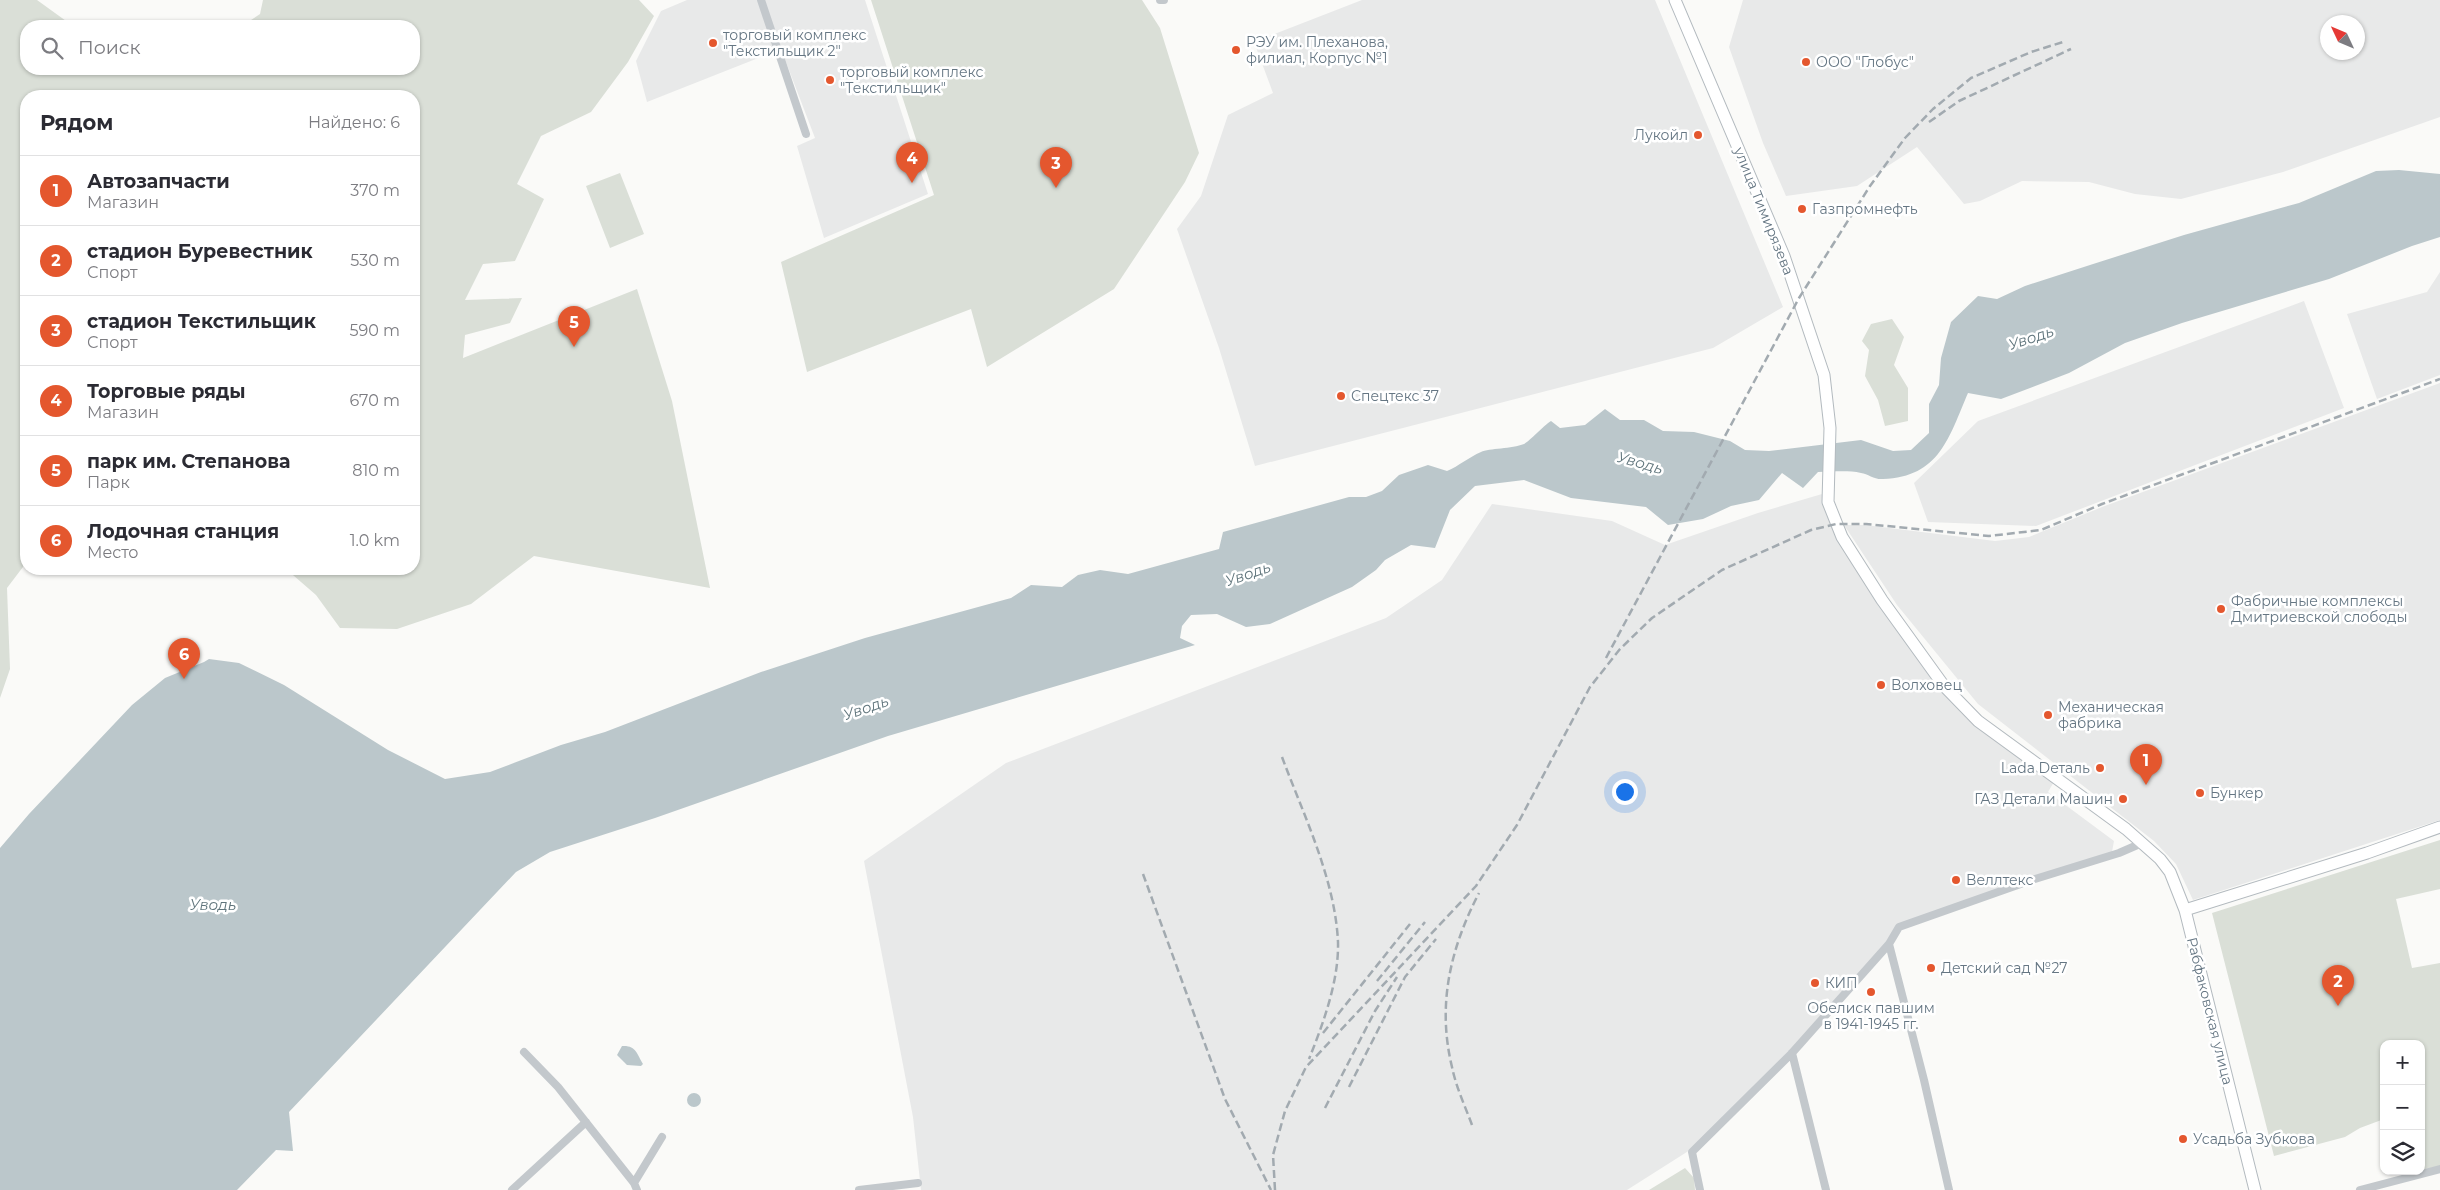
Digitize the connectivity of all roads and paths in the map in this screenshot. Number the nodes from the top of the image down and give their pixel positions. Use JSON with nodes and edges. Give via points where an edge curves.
{"nodes":[{"id":1,"x":761,"y":0,"type":"edge"},
{"id":2,"x":1675,"y":0,"type":"edge"},
{"id":3,"x":806,"y":134,"type":"dead end"},
{"id":4,"x":1828,"y":484,"type":"joint"},
{"id":5,"x":2440,"y":827,"type":"edge"},
{"id":6,"x":2142,"y":843,"type":"junction"},
{"id":7,"x":2185,"y":910,"type":"junction"},
{"id":8,"x":1889,"y":944,"type":"junction"},
{"id":9,"x":524,"y":1052,"type":"dead end"},
{"id":10,"x":1792,"y":1053,"type":"junction"},
{"id":11,"x":586,"y":1122,"type":"junction"},
{"id":12,"x":662,"y":1137,"type":"dead end"},
{"id":13,"x":2440,"y":1169,"type":"edge"},
{"id":14,"x":918,"y":1183,"type":"dead end"},
{"id":15,"x":635,"y":1186,"type":"edge"},
{"id":16,"x":512,"y":1190,"type":"edge"},
{"id":17,"x":859,"y":1190,"type":"edge"},
{"id":18,"x":1700,"y":1190,"type":"edge"},
{"id":19,"x":1826,"y":1190,"type":"edge"},
{"id":20,"x":1949,"y":1190,"type":"edge"},
{"id":21,"x":2254,"y":1190,"type":"edge"},
{"id":22,"x":2360,"y":1190,"type":"edge"}],
"edges":[{"from":1,"to":3,"type":"street"},
{"from":2,"to":4,"type":"main road","name":"улица Тимирязева","via":[[1784,256],[1824,375],[1830,428]]},
{"from":4,"to":6,"type":"main road","name":"Рабфаковская улица","via":[[1828,502],[1842,537],[1882,600],[1944,686],[1978,721]]},
{"from":5,"to":7,"type":"main road"},
{"from":6,"to":7,"type":"main road","name":"Рабфаковская улица","via":[[2170,872]]},
{"from":6,"to":8,"type":"street","via":[[1899,927]]},
{"from":7,"to":21,"type":"main road","name":"Рабфаковская улица"},
{"from":8,"to":10,"type":"street"},
{"from":8,"to":20,"type":"street"},
{"from":9,"to":11,"type":"street"},
{"from":10,"to":18,"type":"street","via":[[1692,1152]]},
{"from":10,"to":19,"type":"street"},
{"from":11,"to":15,"type":"street"},
{"from":11,"to":16,"type":"street"},
{"from":12,"to":15,"type":"street"},
{"from":13,"to":22,"type":"street"},
{"from":14,"to":17,"type":"street"}]}
